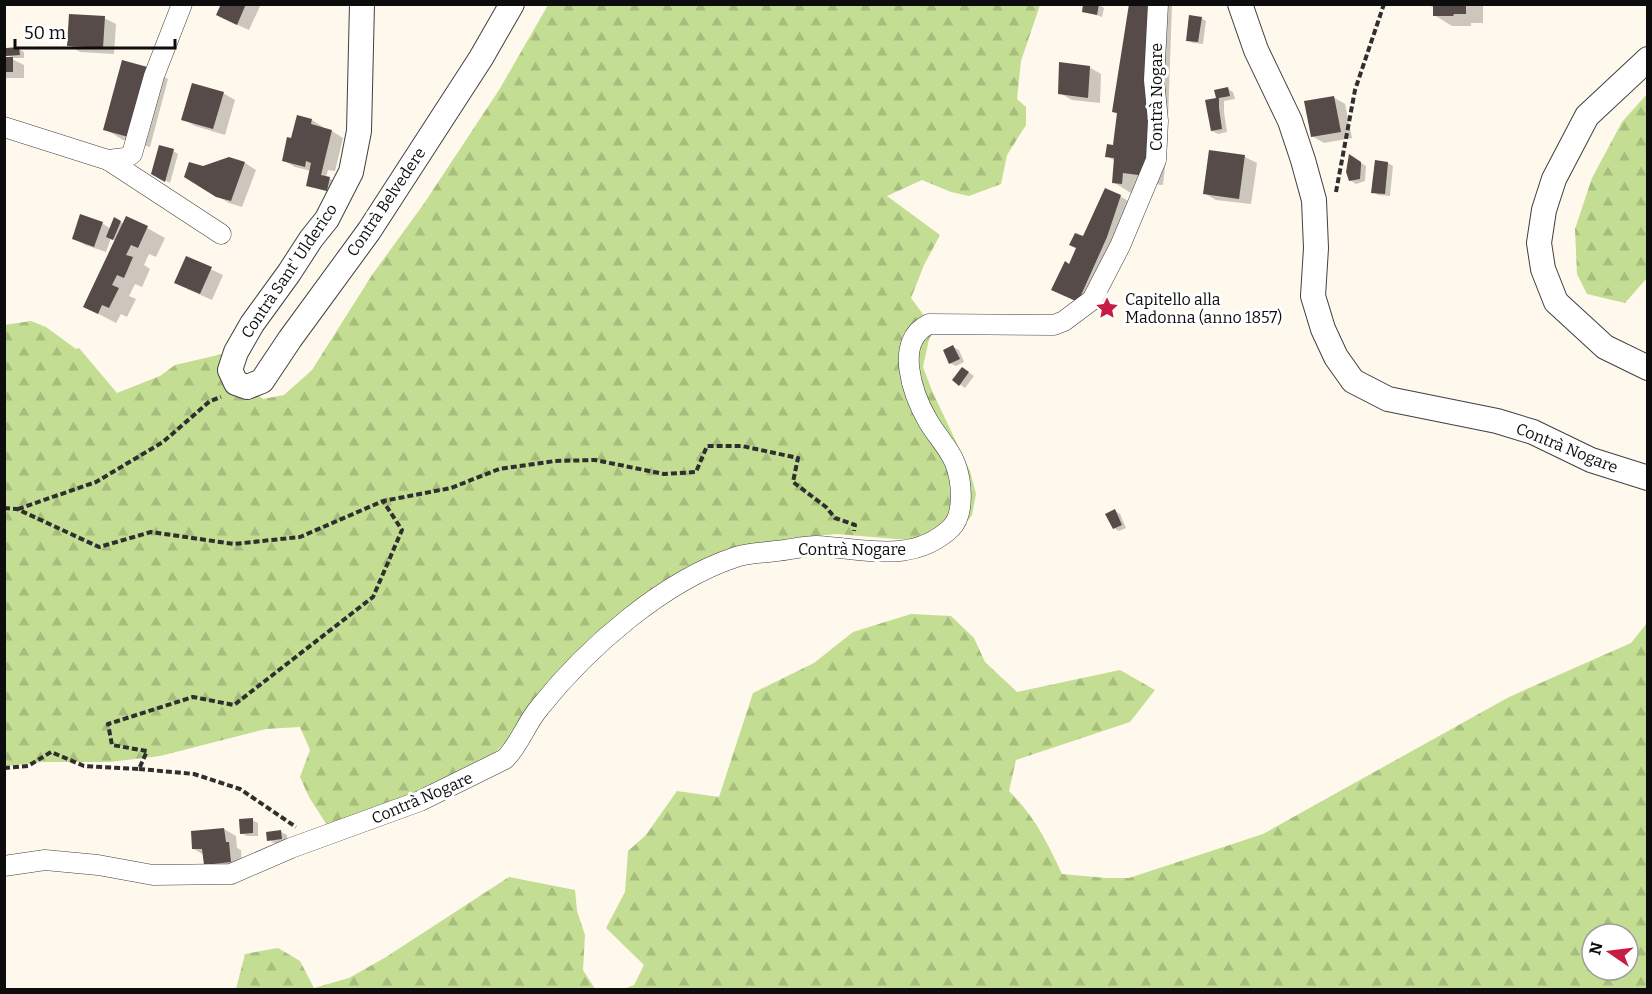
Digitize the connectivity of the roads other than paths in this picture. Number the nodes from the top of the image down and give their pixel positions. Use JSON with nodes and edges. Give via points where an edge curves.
{"nodes":[{"id":1,"x":182,"y":4,"type":"edge"},
{"id":2,"x":362,"y":4,"type":"edge"},
{"id":3,"x":512,"y":4,"type":"edge"},
{"id":4,"x":1158,"y":4,"type":"edge"},
{"id":5,"x":1240,"y":4,"type":"edge"},
{"id":6,"x":1647,"y":59,"type":"edge"},
{"id":7,"x":4,"y":127,"type":"edge"},
{"id":8,"x":108,"y":160,"type":"junction"},
{"id":9,"x":221,"y":234,"type":"dead end"},
{"id":10,"x":1647,"y":368,"type":"edge"},
{"id":11,"x":247,"y":387,"type":"joint"},
{"id":12,"x":1647,"y":478,"type":"edge"},
{"id":13,"x":4,"y":866,"type":"edge"}],
"edges":[{"from":1,"to":8,"type":"street","via":[[154,76],[132,154]]},
{"from":2,"to":11,"type":"street","name":"Contrà Sant' Ulderico","via":[[359,131],[351,172],[327,219],[236,352],[231,369],[236,383]]},
{"from":3,"to":11,"type":"street","name":"Contrà Belvedere","via":[[369,231],[262,381]]},
{"from":4,"to":13,"type":"street","name":"Contrà Nogare","via":[[1154,80],[1156,160],[1120,246],[1092,300],[1054,325],[936,322],[920,329],[909,350],[911,380],[927,419],[955,463],[961,494],[959,515],[942,536],[910,550],[884,552],[815,546],[737,556],[702,571],[628,619],[575,666],[535,713],[515,750],[505,759],[420,801],[231,874],[153,875],[45,860]]},
{"from":5,"to":12,"type":"street","name":"Contrà Nogare","via":[[1303,160],[1314,200],[1313,296],[1336,357],[1353,381],[1388,399],[1533,432],[1591,460]]},
{"from":6,"to":10,"type":"street","via":[[1587,116],[1554,179],[1539,243],[1543,270],[1556,302],[1605,347]]},
{"from":7,"to":8,"type":"street"},
{"from":8,"to":9,"type":"street"}]}
